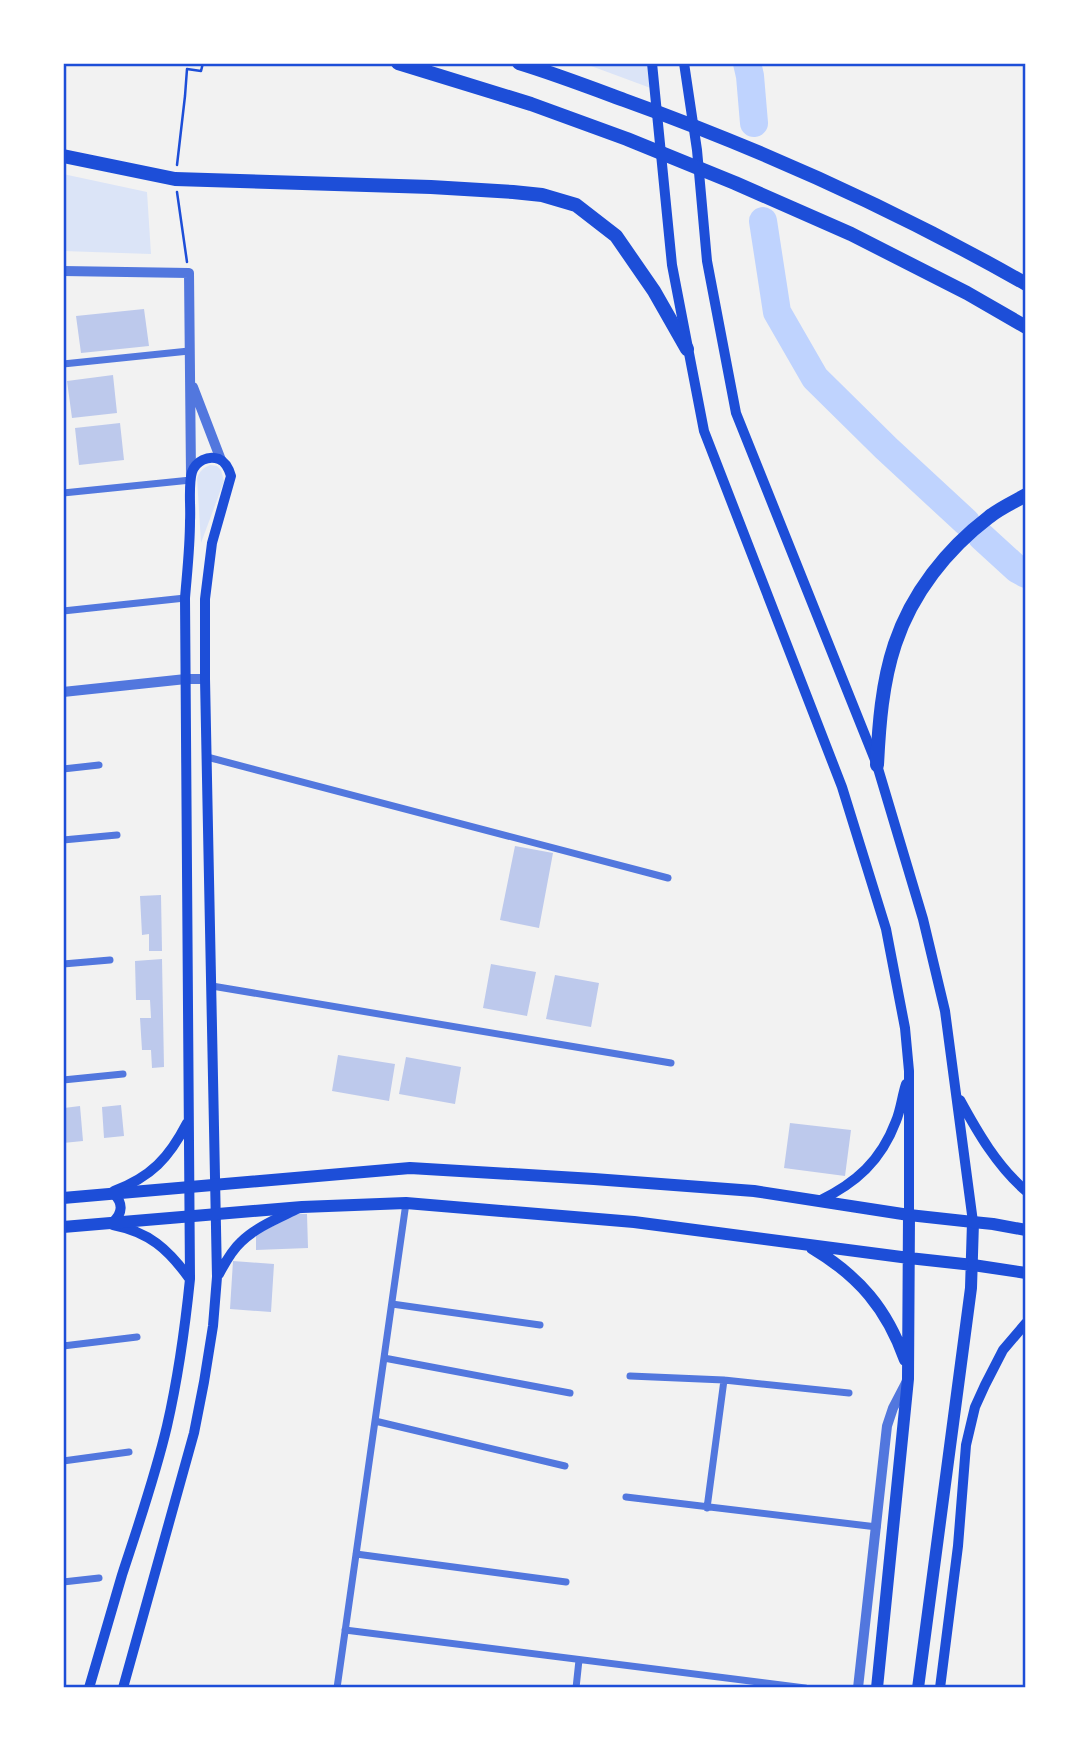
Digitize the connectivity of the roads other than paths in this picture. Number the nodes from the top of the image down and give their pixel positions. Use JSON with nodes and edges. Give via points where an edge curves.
{"nodes":[{"id":1,"x":398,"y":63,"type":"edge"},
{"id":2,"x":519,"y":63,"type":"edge"},
{"id":3,"x":652,"y":63,"type":"edge"},
{"id":4,"x":684,"y":63,"type":"edge"},
{"id":5,"x":63,"y":156,"type":"edge"},
{"id":6,"x":63,"y":271,"type":"edge"},
{"id":7,"x":1026,"y":284,"type":"edge"},
{"id":8,"x":1026,"y":327,"type":"edge"},
{"id":9,"x":687,"y":349,"type":"junction"},
{"id":10,"x":189,"y":351,"type":"junction"},
{"id":11,"x":63,"y":364,"type":"edge"},
{"id":12,"x":189,"y":376,"type":"junction"},
{"id":13,"x":221,"y":460,"type":"junction"},
{"id":14,"x":191,"y":477,"type":"junction"},
{"id":15,"x":63,"y":493,"type":"edge"},
{"id":16,"x":1026,"y":495,"type":"edge"},
{"id":17,"x":185,"y":598,"type":"junction"},
{"id":18,"x":63,"y":611,"type":"edge"},
{"id":19,"x":186,"y":679,"type":"junction"},
{"id":20,"x":205,"y":679,"type":"junction"},
{"id":21,"x":63,"y":692,"type":"edge"},
{"id":22,"x":207,"y":757,"type":"junction"},
{"id":23,"x":99,"y":765,"type":"dead end"},
{"id":24,"x":877,"y":765,"type":"junction"},
{"id":25,"x":63,"y":769,"type":"edge"},
{"id":26,"x":117,"y":835,"type":"dead end"},
{"id":27,"x":63,"y":840,"type":"edge"},
{"id":28,"x":668,"y":878,"type":"dead end"},
{"id":29,"x":110,"y":960,"type":"dead end"},
{"id":30,"x":63,"y":964,"type":"edge"},
{"id":31,"x":212,"y":986,"type":"junction"},
{"id":32,"x":671,"y":1063,"type":"dead end"},
{"id":33,"x":909,"y":1071,"type":"junction"},
{"id":34,"x":123,"y":1074,"type":"dead end"},
{"id":35,"x":63,"y":1080,"type":"edge"},
{"id":36,"x":957,"y":1095,"type":"junction"},
{"id":37,"x":188,"y":1121,"type":"junction"},
{"id":38,"x":216,"y":1186,"type":"junction"},
{"id":39,"x":190,"y":1188,"type":"junction"},
{"id":40,"x":1026,"y":1191,"type":"edge"},
{"id":41,"x":109,"y":1194,"type":"junction"},
{"id":42,"x":63,"y":1198,"type":"edge"},
{"id":43,"x":819,"y":1201,"type":"junction"},
{"id":44,"x":406,"y":1203,"type":"junction"},
{"id":45,"x":302,"y":1207,"type":"junction"},
{"id":46,"x":217,"y":1215,"type":"junction"},
{"id":47,"x":909,"y":1215,"type":"junction"},
{"id":48,"x":189,"y":1217,"type":"junction"},
{"id":49,"x":109,"y":1222,"type":"junction"},
{"id":50,"x":973,"y":1222,"type":"junction"},
{"id":51,"x":63,"y":1227,"type":"edge"},
{"id":52,"x":1026,"y":1230,"type":"edge"},
{"id":53,"x":806,"y":1244,"type":"junction"},
{"id":54,"x":909,"y":1258,"type":"junction"},
{"id":55,"x":973,"y":1265,"type":"junction"},
{"id":56,"x":1026,"y":1273,"type":"edge"},
{"id":57,"x":217,"y":1277,"type":"junction"},
{"id":58,"x":190,"y":1279,"type":"junction"},
{"id":59,"x":392,"y":1304,"type":"junction"},
{"id":60,"x":1026,"y":1322,"type":"edge"},
{"id":61,"x":540,"y":1325,"type":"dead end"},
{"id":62,"x":136,"y":1337,"type":"dead end"},
{"id":63,"x":63,"y":1346,"type":"edge"},
{"id":64,"x":384,"y":1358,"type":"junction"},
{"id":65,"x":908,"y":1374,"type":"junction"},
{"id":66,"x":630,"y":1376,"type":"dead end"},
{"id":67,"x":724,"y":1380,"type":"junction"},
{"id":68,"x":570,"y":1392,"type":"dead end"},
{"id":69,"x":849,"y":1393,"type":"dead end"},
{"id":70,"x":375,"y":1421,"type":"junction"},
{"id":71,"x":129,"y":1452,"type":"dead end"},
{"id":72,"x":63,"y":1461,"type":"edge"},
{"id":73,"x":565,"y":1466,"type":"dead end"},
{"id":74,"x":626,"y":1497,"type":"dead end"},
{"id":75,"x":708,"y":1508,"type":"junction"},
{"id":76,"x":877,"y":1527,"type":"junction"},
{"id":77,"x":356,"y":1554,"type":"junction"},
{"id":78,"x":99,"y":1578,"type":"dead end"},
{"id":79,"x":63,"y":1582,"type":"edge"},
{"id":80,"x":566,"y":1582,"type":"dead end"},
{"id":81,"x":345,"y":1630,"type":"junction"},
{"id":82,"x":579,"y":1660,"type":"junction"},
{"id":83,"x":89,"y":1688,"type":"edge"},
{"id":84,"x":123,"y":1688,"type":"edge"},
{"id":85,"x":337,"y":1688,"type":"edge"},
{"id":86,"x":576,"y":1688,"type":"edge"},
{"id":87,"x":805,"y":1688,"type":"edge"},
{"id":88,"x":858,"y":1688,"type":"edge"},
{"id":89,"x":877,"y":1688,"type":"edge"},
{"id":90,"x":918,"y":1688,"type":"edge"},
{"id":91,"x":940,"y":1688,"type":"edge"}],
"edges":[{"from":1,"to":8,"type":"highway","via":[[531,104],[734,183],[851,234]]},
{"from":2,"to":7,"type":"highway","via":[[720,136],[868,201]]},
{"from":3,"to":9,"type":"main road","via":[[672,265]]},
{"from":4,"to":24,"type":"main road","via":[[707,261],[736,413]]},
{"from":5,"to":9,"type":"highway","via":[[175,179],[513,192],[576,205],[616,236]]},
{"from":6,"to":10,"type":"street","via":[[189,274]]},
{"from":9,"to":33,"type":"main road","via":[[704,431],[846,800],[886,929]]},
{"from":10,"to":11,"type":"street"},
{"from":10,"to":12,"type":"street"},
{"from":12,"to":13,"type":"street"},
{"from":12,"to":14,"type":"street"},
{"from":13,"to":14,"type":"main road","via":[[202,460]]},
{"from":13,"to":20,"type":"main road","via":[[230,472],[230,481],[212,543],[205,599]]},
{"from":14,"to":15,"type":"street"},
{"from":14,"to":17,"type":"main road"},
{"from":16,"to":24,"type":"highway","via":[[965,537],[917,595],[889,666]]},
{"from":17,"to":18,"type":"street"},
{"from":17,"to":19,"type":"main road"},
{"from":19,"to":20,"type":"street"},
{"from":19,"to":21,"type":"street"},
{"from":19,"to":37,"type":"main road"},
{"from":20,"to":22,"type":"main road"},
{"from":22,"to":28,"type":"street"},
{"from":22,"to":31,"type":"main road"},
{"from":23,"to":25,"type":"street"},
{"from":24,"to":36,"type":"main road","via":[[923,919],[945,1011]]},
{"from":26,"to":27,"type":"street"},
{"from":29,"to":30,"type":"street"},
{"from":31,"to":32,"type":"street"},
{"from":31,"to":38,"type":"main road"},
{"from":33,"to":43,"type":"main road","via":[[897,1118],[875,1160],[840,1191]]},
{"from":33,"to":47,"type":"main road"},
{"from":34,"to":35,"type":"street"},
{"from":36,"to":40,"type":"main road","via":[[983,1142]]},
{"from":36,"to":50,"type":"main road"},
{"from":37,"to":39,"type":"main road"},
{"from":37,"to":41,"type":"main road","via":[[175,1146],[155,1168]]},
{"from":38,"to":39,"type":"main road"},
{"from":38,"to":43,"type":"main road","via":[[410,1168],[754,1191]]},
{"from":38,"to":46,"type":"main road"},
{"from":39,"to":41,"type":"main road"},
{"from":39,"to":48,"type":"main road"},
{"from":41,"to":42,"type":"main road"},
{"from":41,"to":49,"type":"main road","via":[[119,1200],[121,1208],[119,1216]]},
{"from":43,"to":47,"type":"main road"},
{"from":44,"to":45,"type":"main road"},
{"from":44,"to":53,"type":"main road","via":[[634,1222]]},
{"from":44,"to":59,"type":"street"},
{"from":45,"to":46,"type":"main road"},
{"from":45,"to":57,"type":"main road","via":[[240,1242]]},
{"from":46,"to":48,"type":"main road"},
{"from":46,"to":57,"type":"main road"},
{"from":47,"to":50,"type":"main road"},
{"from":47,"to":54,"type":"main road"},
{"from":48,"to":49,"type":"main road"},
{"from":48,"to":58,"type":"main road"},
{"from":49,"to":51,"type":"main road"},
{"from":49,"to":58,"type":"main road","via":[[154,1240]]},
{"from":50,"to":52,"type":"main road"},
{"from":50,"to":55,"type":"main road"},
{"from":53,"to":54,"type":"main road"},
{"from":53,"to":65,"type":"main road","via":[[835,1261],[881,1309],[897,1338]]},
{"from":54,"to":55,"type":"main road"},
{"from":54,"to":65,"type":"main road"},
{"from":55,"to":56,"type":"main road"},
{"from":55,"to":90,"type":"main road"},
{"from":57,"to":84,"type":"main road","via":[[194,1433]]},
{"from":58,"to":83,"type":"main road","via":[[167,1427]]},
{"from":59,"to":61,"type":"street"},
{"from":59,"to":64,"type":"street"},
{"from":60,"to":91,"type":"main road","via":[[1003,1350],[975,1407],[969,1432]]},
{"from":62,"to":63,"type":"street"},
{"from":64,"to":68,"type":"street"},
{"from":64,"to":70,"type":"street"},
{"from":65,"to":76,"type":"street","via":[[887,1426]]},
{"from":65,"to":89,"type":"main road"},
{"from":66,"to":67,"type":"street"},
{"from":67,"to":69,"type":"street"},
{"from":67,"to":75,"type":"street"},
{"from":70,"to":73,"type":"street"},
{"from":70,"to":77,"type":"street"},
{"from":71,"to":72,"type":"street"},
{"from":74,"to":75,"type":"street"},
{"from":75,"to":76,"type":"street"},
{"from":76,"to":88,"type":"street"},
{"from":77,"to":80,"type":"street"},
{"from":77,"to":81,"type":"street"},
{"from":78,"to":79,"type":"street"},
{"from":81,"to":82,"type":"street"},
{"from":81,"to":85,"type":"street"},
{"from":82,"to":86,"type":"street"},
{"from":82,"to":87,"type":"street"}]}
